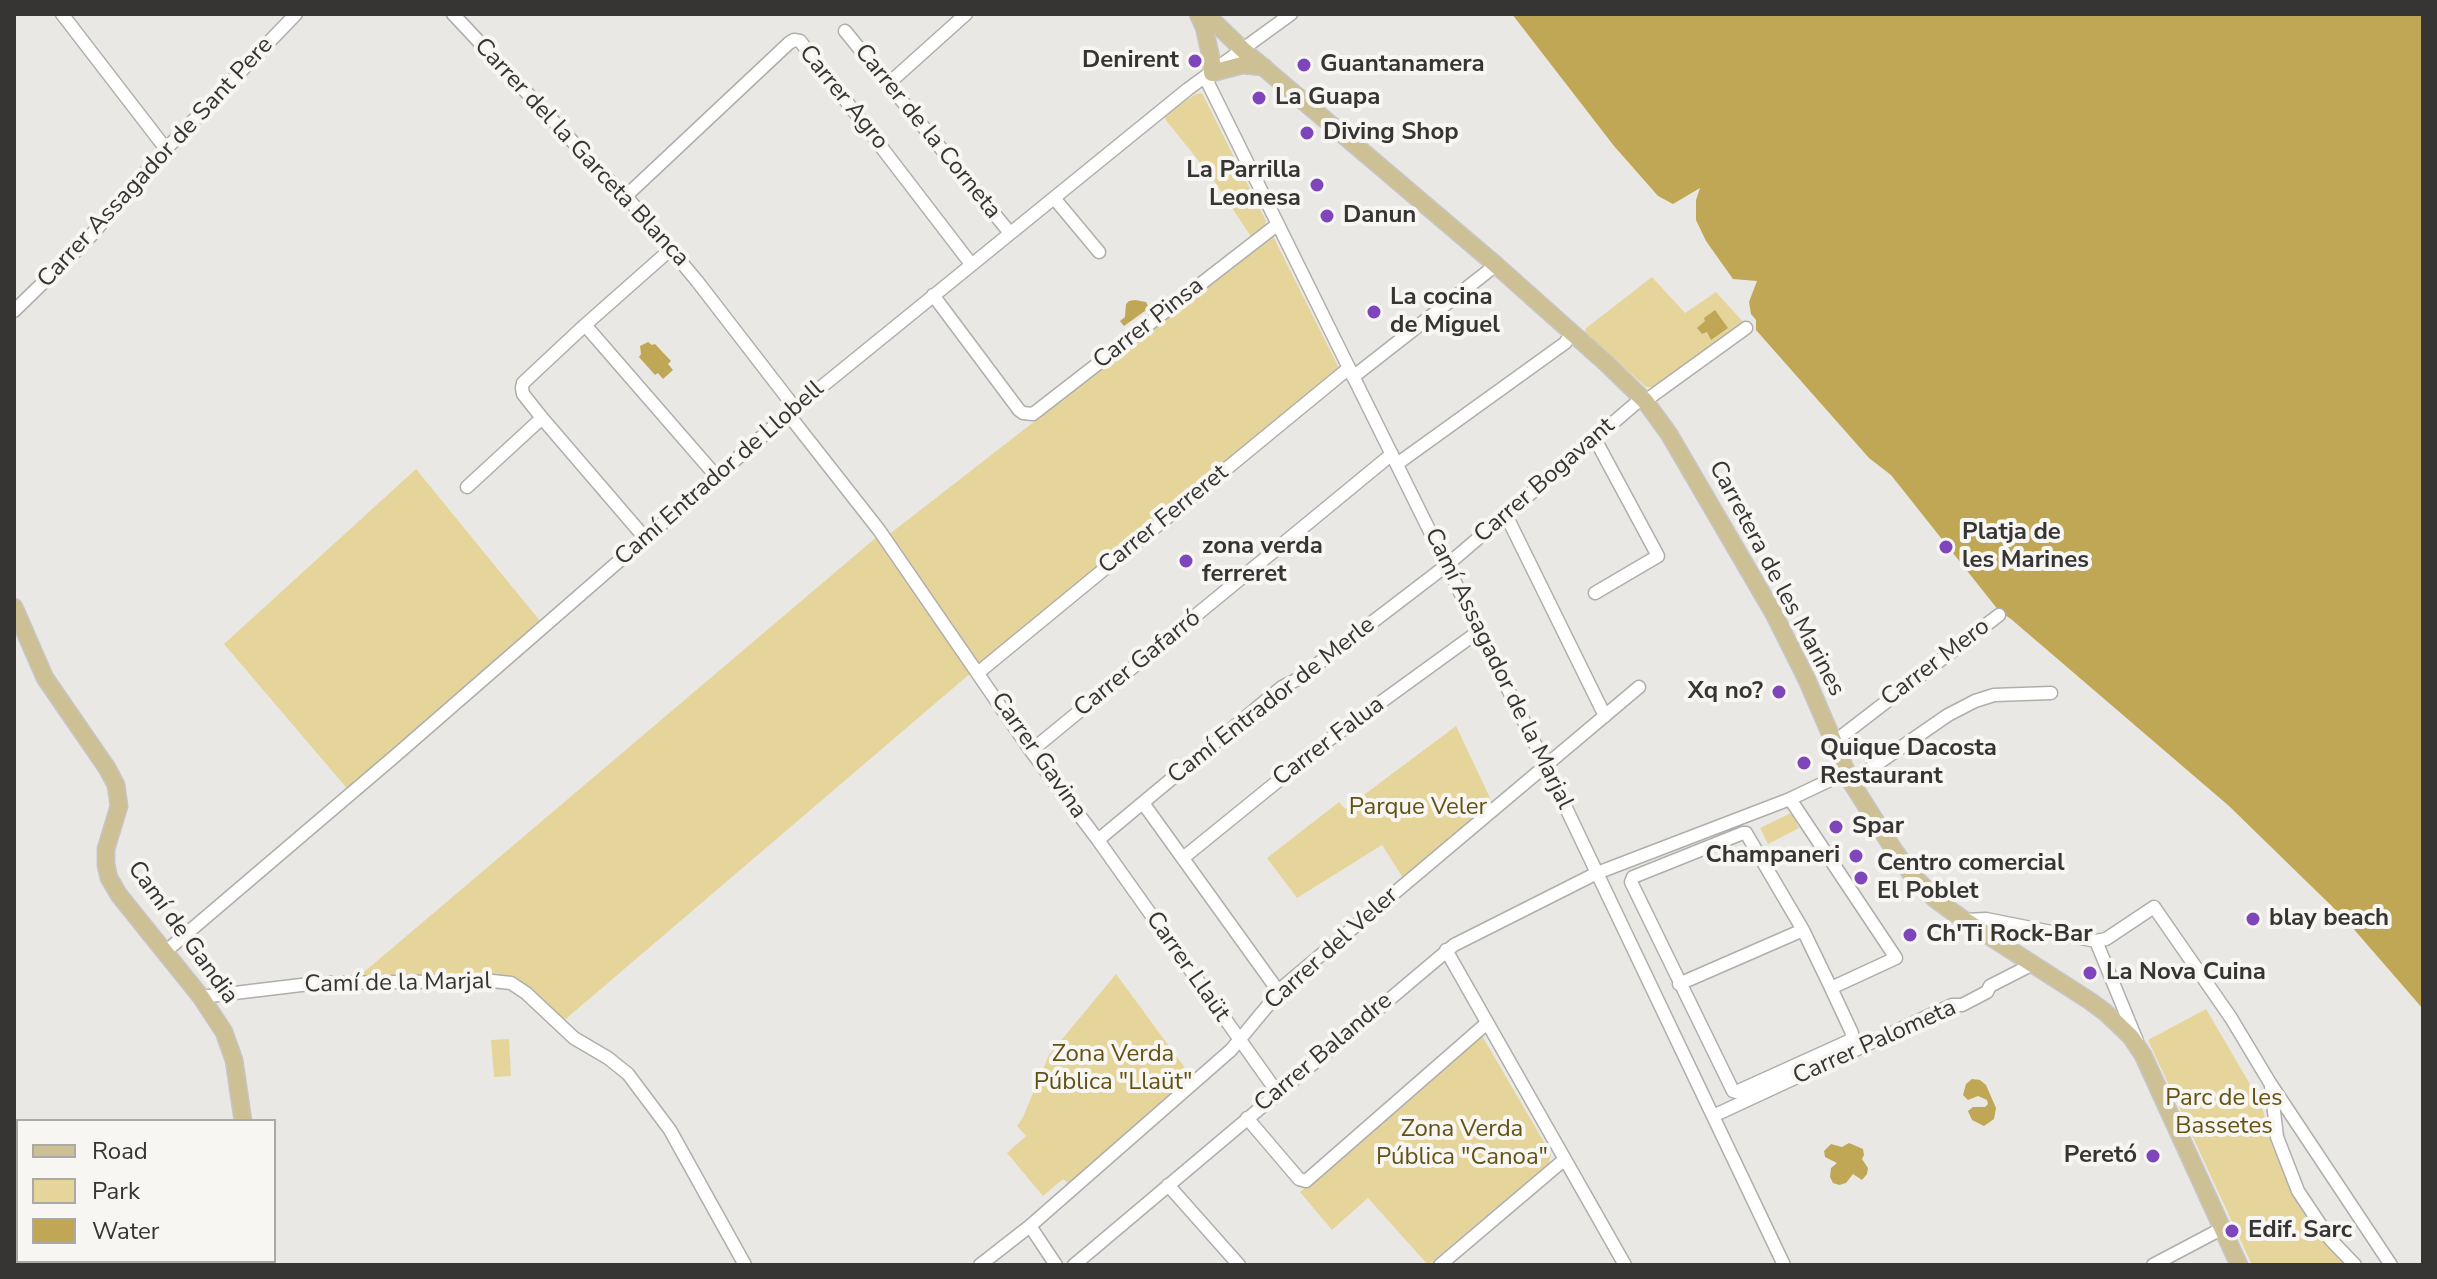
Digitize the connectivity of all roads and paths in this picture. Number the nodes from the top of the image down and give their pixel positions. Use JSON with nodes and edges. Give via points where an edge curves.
{"nodes":[{"id":1,"x":62,"y":14,"type":"edge"},
{"id":2,"x":296,"y":14,"type":"edge"},
{"id":3,"x":453,"y":14,"type":"edge"},
{"id":4,"x":966,"y":14,"type":"edge"},
{"id":5,"x":1198,"y":14,"type":"edge"},
{"id":6,"x":1206,"y":14,"type":"edge"},
{"id":7,"x":1291,"y":14,"type":"edge"},
{"id":8,"x":845,"y":31,"type":"dead end"},
{"id":9,"x":1242,"y":49,"type":"junction"},
{"id":10,"x":1264,"y":67,"type":"junction"},
{"id":11,"x":1208,"y":75,"type":"junction"},
{"id":12,"x":888,"y":84,"type":"junction"},
{"id":13,"x":166,"y":149,"type":"junction"},
{"id":14,"x":626,"y":196,"type":"junction"},
{"id":15,"x":1054,"y":198,"type":"junction"},
{"id":16,"x":1278,"y":224,"type":"junction"},
{"id":17,"x":1010,"y":233,"type":"junction"},
{"id":18,"x":671,"y":249,"type":"junction"},
{"id":19,"x":1099,"y":252,"type":"dead end"},
{"id":20,"x":971,"y":264,"type":"junction"},
{"id":21,"x":1496,"y":265,"type":"junction"},
{"id":22,"x":933,"y":295,"type":"junction"},
{"id":23,"x":14,"y":311,"type":"edge"},
{"id":24,"x":585,"y":325,"type":"junction"},
{"id":25,"x":1746,"y":328,"type":"dead end"},
{"id":26,"x":1572,"y":333,"type":"junction"},
{"id":27,"x":1351,"y":372,"type":"junction"},
{"id":28,"x":1643,"y":399,"type":"junction"},
{"id":29,"x":792,"y":411,"type":"junction"},
{"id":30,"x":542,"y":418,"type":"junction"},
{"id":31,"x":1595,"y":439,"type":"junction"},
{"id":32,"x":1395,"y":459,"type":"junction"},
{"id":33,"x":717,"y":477,"type":"junction"},
{"id":34,"x":467,"y":487,"type":"dead end"},
{"id":35,"x":1506,"y":515,"type":"junction"},
{"id":36,"x":645,"y":538,"type":"junction"},
{"id":37,"x":1447,"y":565,"type":"junction"},
{"id":38,"x":1595,"y":593,"type":"dead end"},
{"id":39,"x":14,"y":607,"type":"edge"},
{"id":40,"x":1999,"y":615,"type":"dead end"},
{"id":41,"x":1479,"y":631,"type":"junction"},
{"id":42,"x":979,"y":672,"type":"junction"},
{"id":43,"x":1639,"y":687,"type":"dead end"},
{"id":44,"x":2051,"y":693,"type":"dead end"},
{"id":45,"x":1605,"y":716,"type":"junction"},
{"id":46,"x":1834,"y":742,"type":"junction"},
{"id":47,"x":1031,"y":751,"type":"junction"},
{"id":48,"x":1546,"y":766,"type":"junction"},
{"id":49,"x":1849,"y":777,"type":"junction"},
{"id":50,"x":1790,"y":799,"type":"junction"},
{"id":51,"x":1143,"y":803,"type":"junction"},
{"id":52,"x":1098,"y":840,"type":"junction"},
{"id":53,"x":1183,"y":858,"type":"junction"},
{"id":54,"x":1597,"y":873,"type":"junction"},
{"id":55,"x":1964,"y":920,"type":"junction"},
{"id":56,"x":1803,"y":930,"type":"junction"},
{"id":57,"x":2096,"y":941,"type":"junction"},
{"id":58,"x":1446,"y":950,"type":"junction"},
{"id":59,"x":165,"y":952,"type":"junction"},
{"id":60,"x":2033,"y":964,"type":"junction"},
{"id":61,"x":1679,"y":984,"type":"junction"},
{"id":62,"x":1831,"y":988,"type":"junction"},
{"id":63,"x":1279,"y":992,"type":"junction"},
{"id":64,"x":201,"y":997,"type":"junction"},
{"id":65,"x":1487,"y":1023,"type":"junction"},
{"id":66,"x":1239,"y":1041,"type":"junction"},
{"id":67,"x":2143,"y":1055,"type":"junction"},
{"id":68,"x":2270,"y":1083,"type":"junction"},
{"id":69,"x":1277,"y":1092,"type":"junction"},
{"id":70,"x":1713,"y":1116,"type":"junction"},
{"id":71,"x":1247,"y":1118,"type":"junction"},
{"id":72,"x":243,"y":1119,"type":"edge"},
{"id":73,"x":1565,"y":1159,"type":"junction"},
{"id":74,"x":1168,"y":1185,"type":"junction"},
{"id":75,"x":1030,"y":1226,"type":"junction"},
{"id":76,"x":2223,"y":1228,"type":"junction"},
{"id":77,"x":745,"y":1265,"type":"edge"},
{"id":78,"x":980,"y":1265,"type":"edge"},
{"id":79,"x":1056,"y":1265,"type":"edge"},
{"id":80,"x":1074,"y":1265,"type":"edge"},
{"id":81,"x":1239,"y":1265,"type":"edge"},
{"id":82,"x":1440,"y":1265,"type":"edge"},
{"id":83,"x":1625,"y":1265,"type":"edge"},
{"id":84,"x":1784,"y":1265,"type":"edge"},
{"id":85,"x":2153,"y":1265,"type":"edge"},
{"id":86,"x":2239,"y":1265,"type":"edge"},
{"id":87,"x":2355,"y":1265,"type":"edge"},
{"id":88,"x":2391,"y":1265,"type":"edge"}],
"edges":[{"from":1,"to":13,"type":"street"},
{"from":2,"to":13,"type":"street","name":"Carrer Assagador de Sant Pere"},
{"from":3,"to":14,"type":"street","name":"Carrer del la Garceta Blanca"},
{"from":4,"to":12,"type":"street"},
{"from":5,"to":11,"type":"main road","via":[[1212,62]]},
{"from":6,"to":9,"type":"main road","name":"Carretera de les Marines"},
{"from":7,"to":9,"type":"street","name":"Camí Entrador de Llobell"},
{"from":8,"to":12,"type":"street","name":"Carrer de la Corneta"},
{"from":9,"to":10,"type":"main road","name":"Carretera de les Marines"},
{"from":9,"to":11,"type":"street","name":"Camí Entrador de Llobell"},
{"from":10,"to":11,"type":"main road","via":[[1242,65]]},
{"from":10,"to":21,"type":"main road","name":"Carretera de les Marines"},
{"from":11,"to":15,"type":"street","name":"Camí Entrador de Llobell"},
{"from":11,"to":16,"type":"street","name":"Camí Assagador de la Marjal"},
{"from":12,"to":17,"type":"street","name":"Carrer de la Corneta"},
{"from":13,"to":23,"type":"street","name":"Carrer Assagador de Sant Pere","via":[[87,240]]},
{"from":14,"to":18,"type":"street","name":"Carrer del la Garceta Blanca"},
{"from":14,"to":20,"type":"street","name":"Carrer Agro","via":[[789,43],[800,41]]},
{"from":15,"to":17,"type":"street","name":"Camí Entrador de Llobell"},
{"from":15,"to":19,"type":"street"},
{"from":16,"to":22,"type":"street","name":"Carrer Pinsa","via":[[1033,414],[1019,410]]},
{"from":16,"to":27,"type":"street","name":"Camí Assagador de la Marjal"},
{"from":17,"to":20,"type":"street","name":"Camí Entrador de Llobell"},
{"from":18,"to":24,"type":"street"},
{"from":18,"to":29,"type":"street","name":"Carrer del la Garceta Blanca"},
{"from":20,"to":22,"type":"street","name":"Camí Entrador de Llobell"},
{"from":21,"to":26,"type":"main road","name":"Carretera de les Marines"},
{"from":21,"to":27,"type":"street","name":"Carrer Ferreret"},
{"from":22,"to":29,"type":"street","name":"Camí Entrador de Llobell"},
{"from":24,"to":30,"type":"street","via":[[523,383],[523,394]]},
{"from":24,"to":33,"type":"street"},
{"from":25,"to":28,"type":"street","name":"Carrer Bogavant"},
{"from":26,"to":28,"type":"main road","name":"Carretera de les Marines"},
{"from":26,"to":32,"type":"street","name":"Carrer Gafarró","via":[[1565,343]]},
{"from":27,"to":32,"type":"street","name":"Camí Assagador de la Marjal"},
{"from":27,"to":42,"type":"street","name":"Carrer Ferreret"},
{"from":28,"to":31,"type":"street","name":"Carrer Bogavant"},
{"from":28,"to":46,"type":"main road","name":"Carretera de les Marines","via":[[1774,614]]},
{"from":29,"to":33,"type":"street","name":"Camí Entrador de Llobell"},
{"from":29,"to":42,"type":"street","name":"Carrer del la Garceta Blanca"},
{"from":30,"to":34,"type":"street"},
{"from":30,"to":36,"type":"street"},
{"from":31,"to":35,"type":"street","name":"Carrer Bogavant"},
{"from":31,"to":38,"type":"street","via":[[1658,556]]},
{"from":32,"to":37,"type":"street","name":"Camí Assagador de la Marjal"},
{"from":32,"to":47,"type":"street","name":"Carrer Gafarró"},
{"from":33,"to":36,"type":"street","name":"Camí Entrador de Llobell"},
{"from":35,"to":37,"type":"street","name":"Carrer Bogavant"},
{"from":35,"to":45,"type":"street"},
{"from":36,"to":59,"type":"street","name":"Camí Entrador de Llobell"},
{"from":37,"to":41,"type":"street","name":"Camí Assagador de la Marjal"},
{"from":37,"to":51,"type":"street","name":"Camí Entrador de Merle","via":[[1282,687]]},
{"from":39,"to":59,"type":"main road","name":"Camí de Gandia","via":[[45,678],[116,785],[119,806],[106,849],[107,872]]},
{"from":40,"to":46,"type":"street","name":"Carrer Mero"},
{"from":41,"to":48,"type":"street","name":"Camí Assagador de la Marjal"},
{"from":41,"to":53,"type":"street","name":"Carrer Falua","via":[[1326,742]]},
{"from":42,"to":47,"type":"street","name":"Carrer Gavina"},
{"from":43,"to":45,"type":"street","name":"Carrer del Veler"},
{"from":44,"to":49,"type":"street","name":"Carrer Balandre","via":[[1975,701]]},
{"from":45,"to":48,"type":"street","name":"Carrer del Veler"},
{"from":46,"to":49,"type":"main road","name":"Carretera de les Marines"},
{"from":47,"to":52,"type":"street","name":"Carrer Gavina"},
{"from":48,"to":54,"type":"street","name":"Camí Assagador de la Marjal"},
{"from":48,"to":63,"type":"street","name":"Carrer del Veler"},
{"from":49,"to":50,"type":"street","name":"Carrer Balandre"},
{"from":49,"to":55,"type":"main road","name":"Carretera de les Marines","via":[[1909,871]]},
{"from":50,"to":54,"type":"street","name":"Carrer Balandre"},
{"from":50,"to":62,"type":"street","via":[[1896,958]]},
{"from":51,"to":52,"type":"street","name":"Camí Entrador de Merle"},
{"from":51,"to":53,"type":"street"},
{"from":52,"to":66,"type":"street","name":"Carrer Llaüt"},
{"from":53,"to":63,"type":"street"},
{"from":54,"to":58,"type":"street","name":"Carrer Balandre"},
{"from":54,"to":70,"type":"street","name":"Camí Assagador de la Marjal"},
{"from":55,"to":57,"type":"street","via":[[1986,919]]},
{"from":55,"to":60,"type":"main road","name":"Carretera de les Marines"},
{"from":56,"to":61,"type":"street"},
{"from":56,"to":61,"type":"street","via":[[1746,833],[1633,877]]},
{"from":56,"to":62,"type":"street"},
{"from":57,"to":67,"type":"street"},
{"from":57,"to":68,"type":"street","via":[[2154,907]]},
{"from":58,"to":65,"type":"street"},
{"from":58,"to":69,"type":"street","name":"Carrer Balandre"},
{"from":59,"to":64,"type":"main road","name":"Camí de Gandia"},
{"from":60,"to":67,"type":"main road","name":"Carretera de les Marines","via":[[2105,1012]]},
{"from":60,"to":70,"type":"street","name":"Carrer Palometa","via":[[1962,1005],[1952,1005]]},
{"from":61,"to":62,"type":"street","via":[[1736,1092],[1851,1040]]},
{"from":63,"to":66,"type":"street","name":"Carrer del Veler"},
{"from":64,"to":72,"type":"main road","name":"Camí de Gandia","via":[[229,1044]]},
{"from":64,"to":77,"type":"street","name":"Camí de la Marjal","via":[[318,983],[511,983],[567,1033],[628,1074],[670,1130]]},
{"from":65,"to":71,"type":"street","via":[[1306,1181]]},
{"from":65,"to":73,"type":"street"},
{"from":66,"to":69,"type":"street","name":"Carrer Llaüt"},
{"from":66,"to":75,"type":"street","name":"Carrer del Veler"},
{"from":67,"to":76,"type":"main road","name":"Carretera de les Marines"},
{"from":68,"to":87,"type":"street","via":[[2277,1137],[2298,1191]]},
{"from":68,"to":88,"type":"street"},
{"from":69,"to":71,"type":"street","name":"Carrer Balandre"},
{"from":70,"to":84,"type":"street","name":"Camí Assagador de la Marjal"},
{"from":71,"to":74,"type":"street","name":"Carrer Balandre"},
{"from":73,"to":82,"type":"street"},
{"from":73,"to":83,"type":"street"},
{"from":74,"to":80,"type":"street","name":"Carrer Balandre"},
{"from":74,"to":81,"type":"street"},
{"from":75,"to":78,"type":"street","name":"Carrer del Veler"},
{"from":75,"to":79,"type":"street"},
{"from":76,"to":85,"type":"street"},
{"from":76,"to":86,"type":"main road","name":"Carretera de les Marines"}]}
